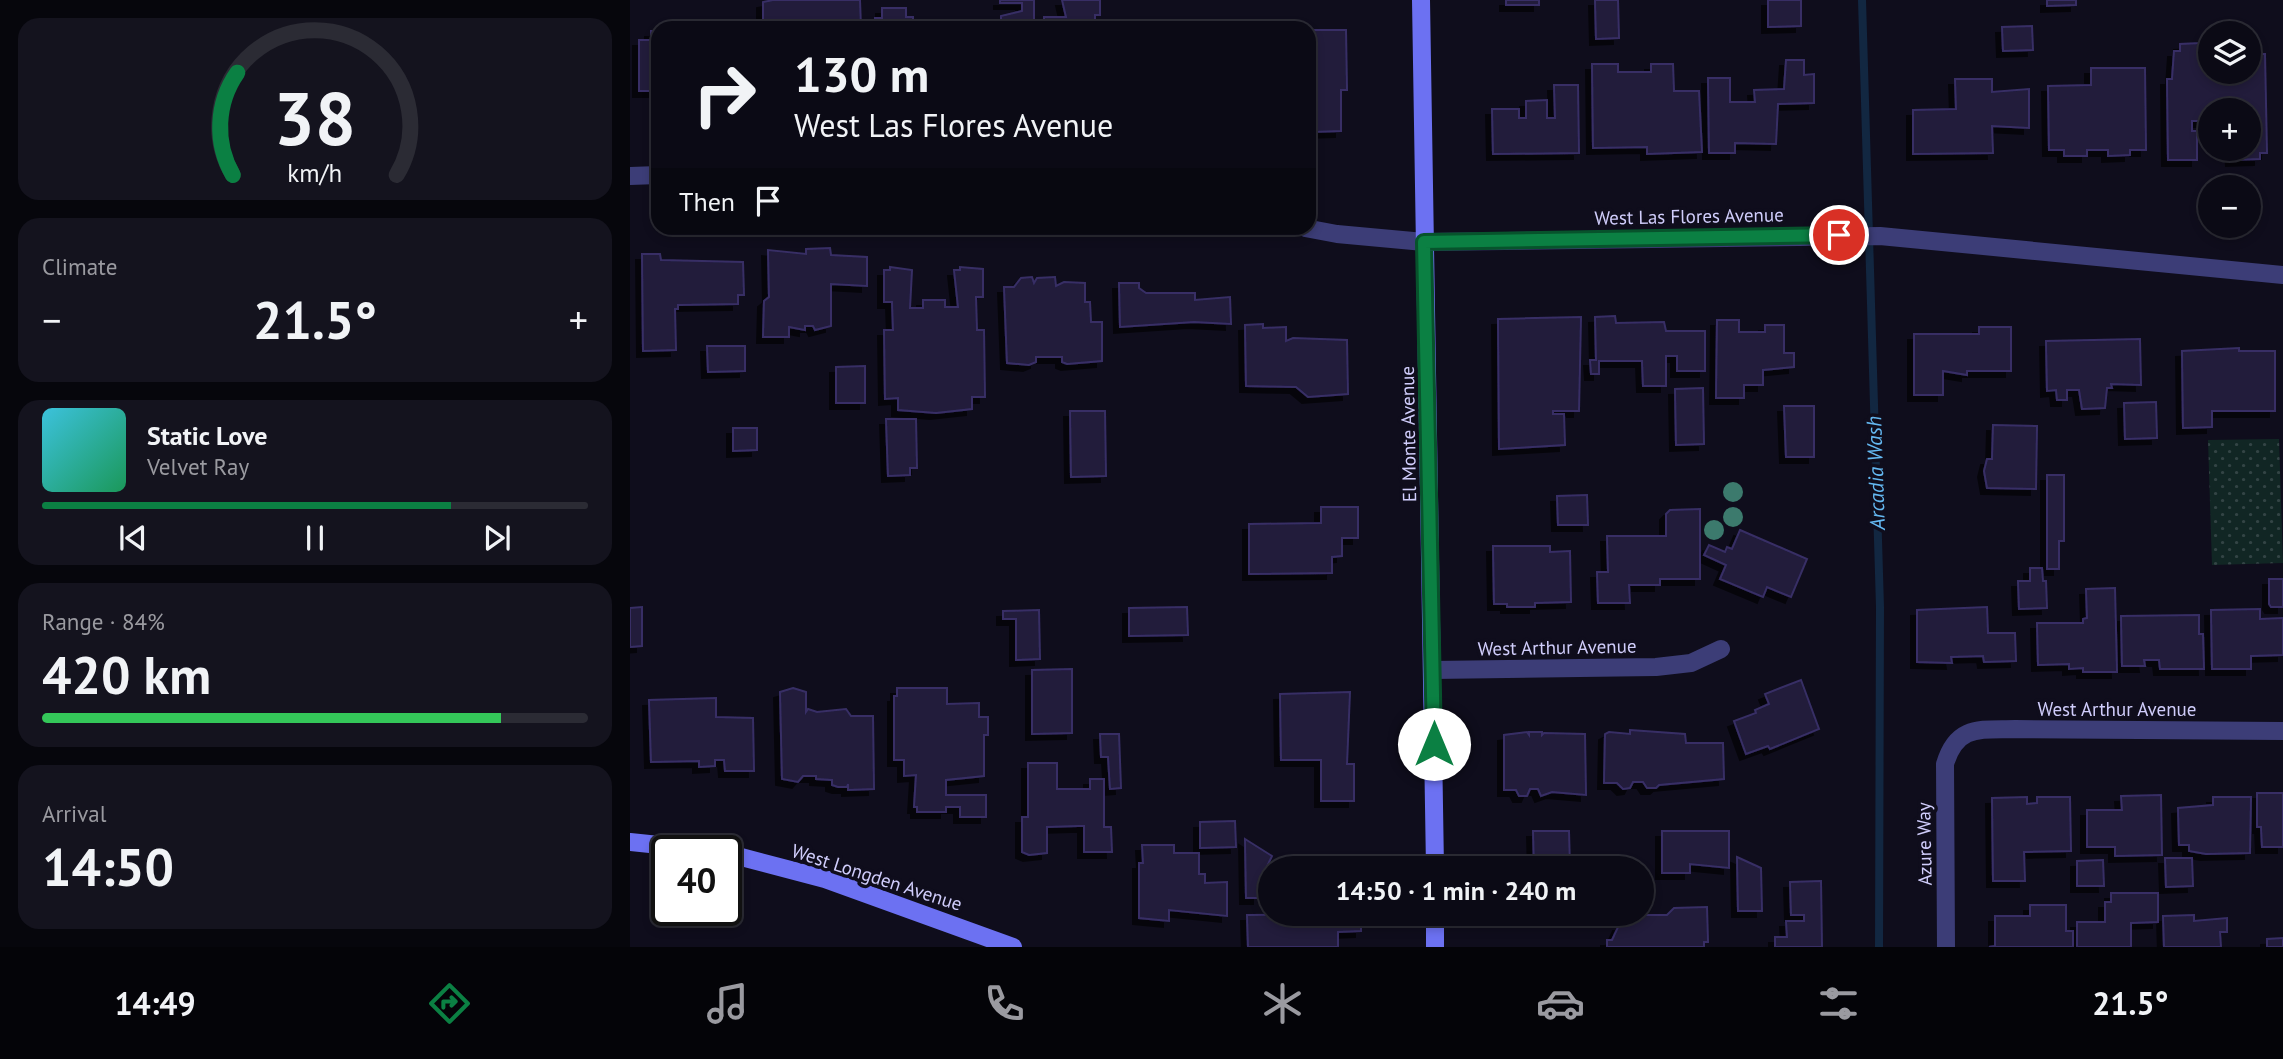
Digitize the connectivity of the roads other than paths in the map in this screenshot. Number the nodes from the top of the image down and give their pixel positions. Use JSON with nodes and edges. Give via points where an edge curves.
{"nodes":[{"id":1,"x":1421,"y":0,"type":"edge"},
{"id":2,"x":630,"y":176,"type":"edge"},
{"id":3,"x":651,"y":176,"type":"edge"},
{"id":4,"x":1316,"y":230,"type":"edge"},
{"id":5,"x":1424,"y":242,"type":"junction"},
{"id":6,"x":2283,"y":275,"type":"edge"},
{"id":7,"x":1721,"y":649,"type":"dead end"},
{"id":8,"x":1433,"y":670,"type":"junction"},
{"id":9,"x":2283,"y":731,"type":"edge"},
{"id":10,"x":1954,"y":742,"type":"joint"},
{"id":11,"x":630,"y":842,"type":"edge"},
{"id":12,"x":651,"y":844,"type":"edge"},
{"id":13,"x":1435,"y":856,"type":"edge"},
{"id":14,"x":742,"y":857,"type":"edge"},
{"id":15,"x":1435,"y":926,"type":"edge"},
{"id":16,"x":1013,"y":947,"type":"edge"},
{"id":17,"x":1435,"y":947,"type":"edge"},
{"id":18,"x":1946,"y":947,"type":"edge"}],
"edges":[{"from":1,"to":5,"type":"street","name":"El Monte Avenue"},
{"from":2,"to":3,"type":"street"},
{"from":4,"to":5,"type":"street","name":"West Las Flores Avenue"},
{"from":5,"to":6,"type":"street","name":"West Las Flores Avenue","via":[[1880,236]]},
{"from":5,"to":8,"type":"street","name":"El Monte Avenue"},
{"from":7,"to":8,"type":"street","name":"West Arthur Avenue","via":[[1691,663],[1656,667]]},
{"from":8,"to":13,"type":"street","name":"El Monte Avenue"},
{"from":9,"to":10,"type":"street","name":"West Arthur Avenue","via":[[1974,730]]},
{"from":10,"to":18,"type":"street","name":"Azure Way","via":[[1944,779]]},
{"from":11,"to":12,"type":"street"},
{"from":14,"to":16,"type":"street","name":"West Longden Avenue","via":[[825,879]]},
{"from":15,"to":17,"type":"street"}]}
